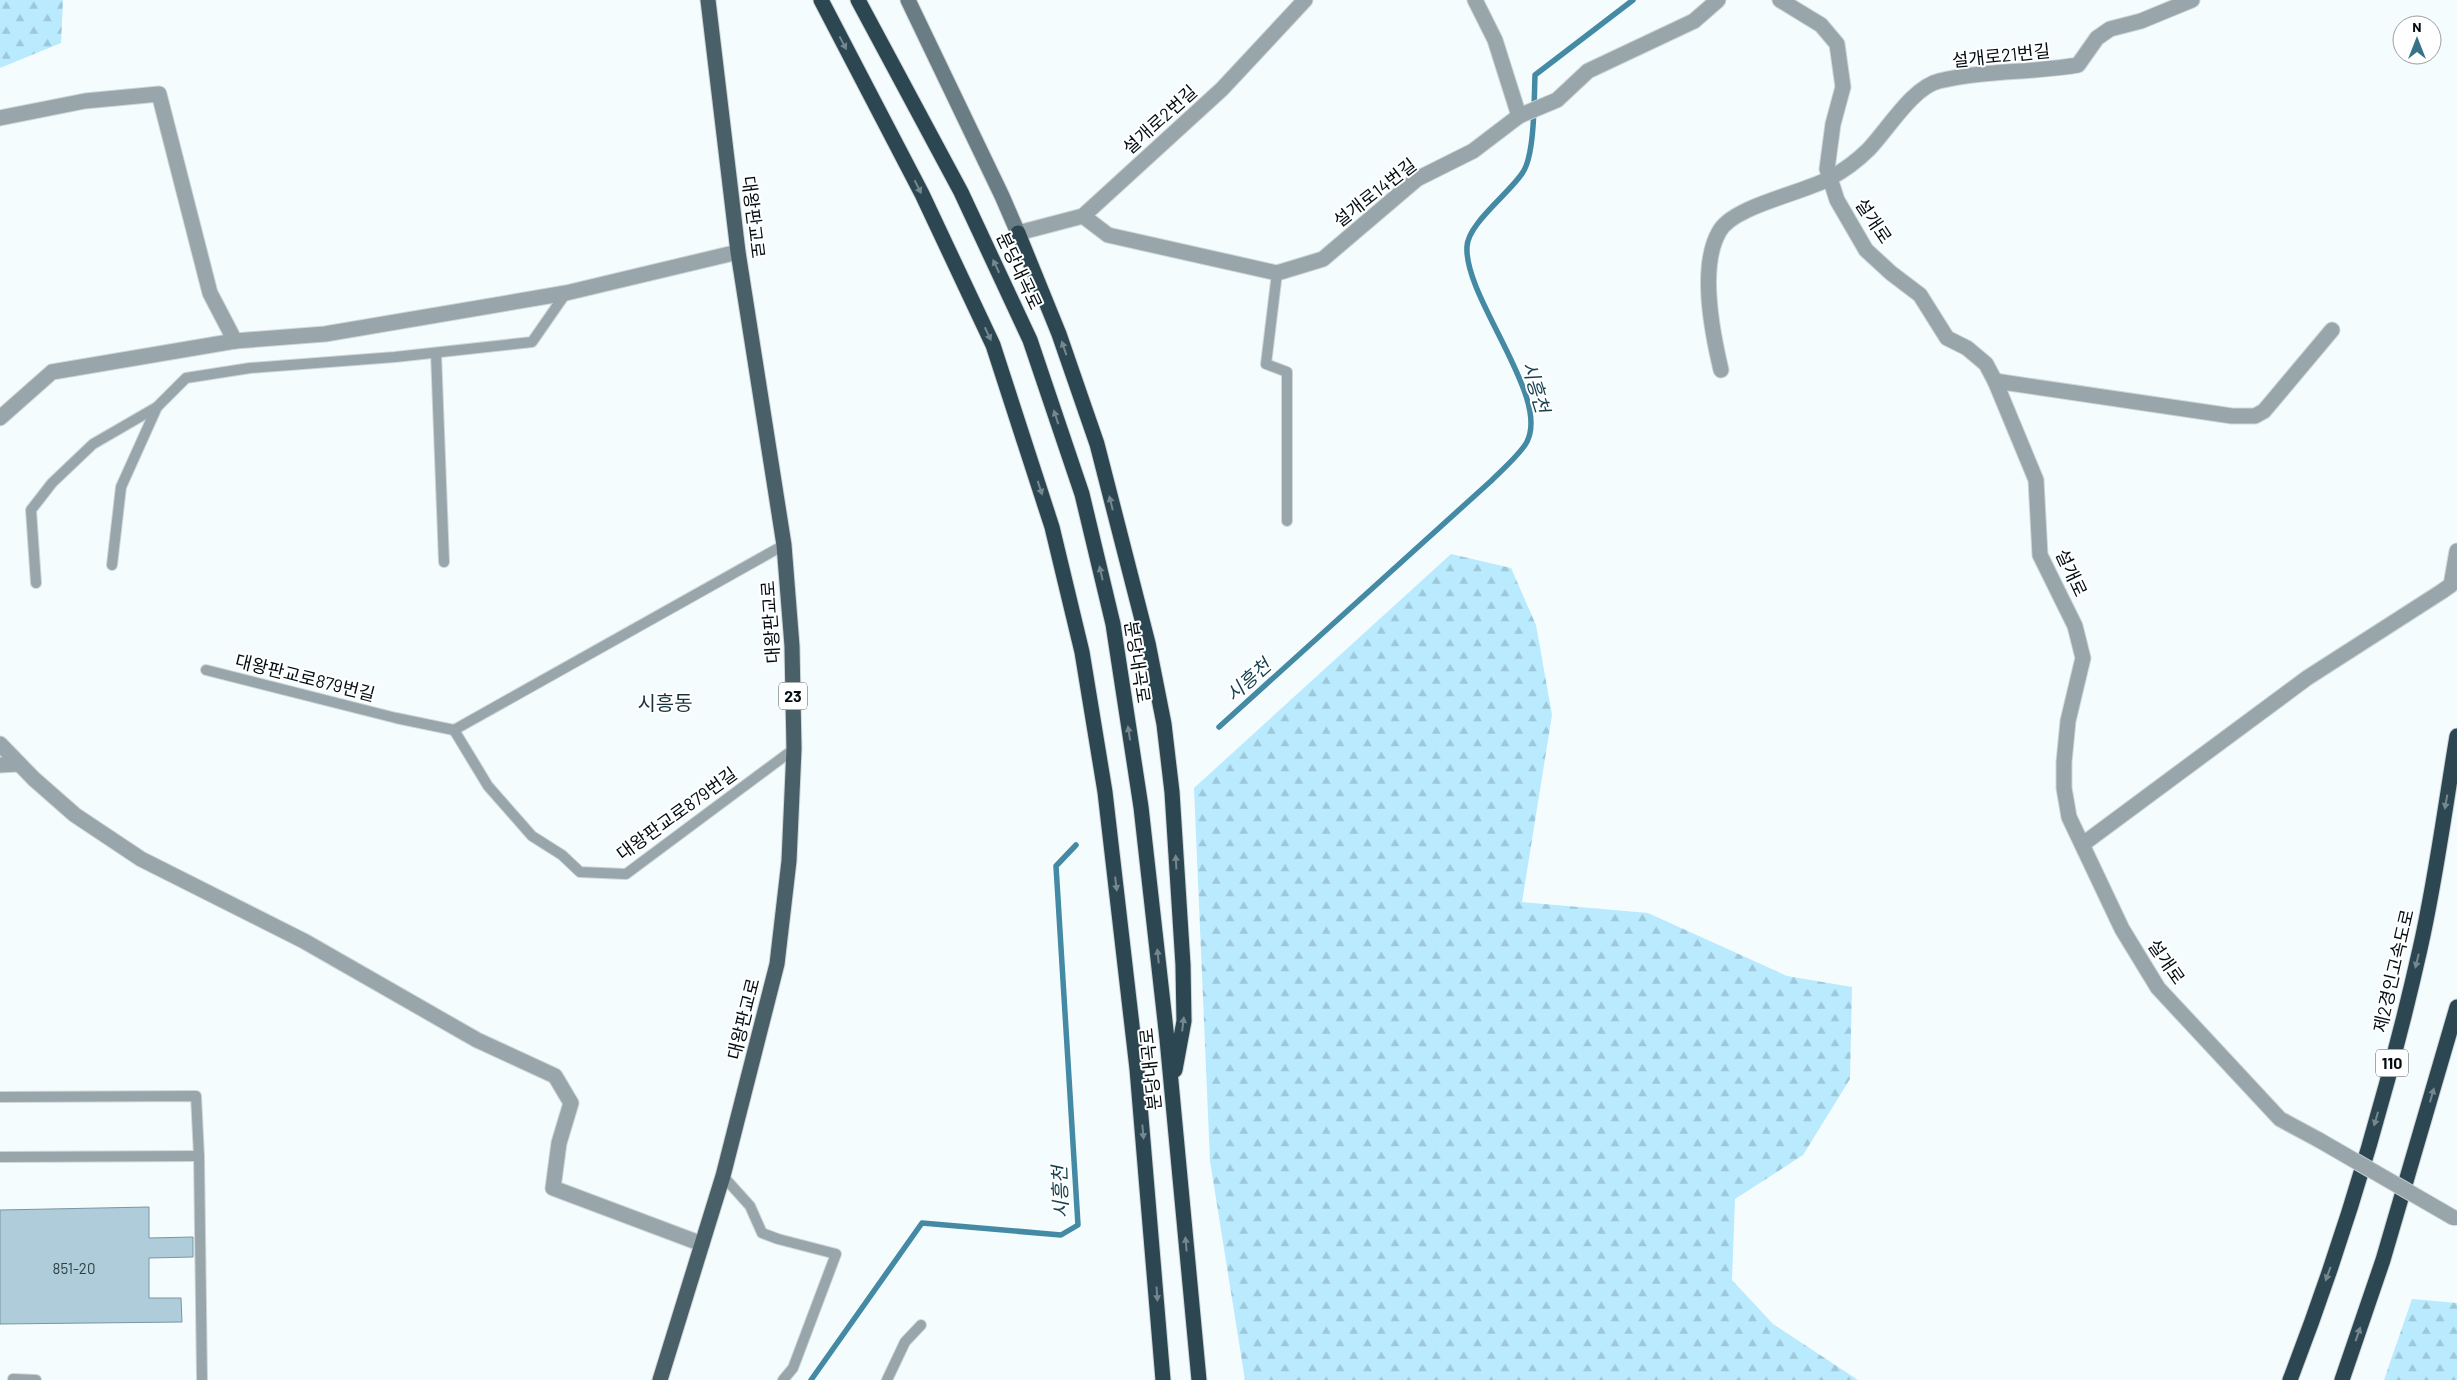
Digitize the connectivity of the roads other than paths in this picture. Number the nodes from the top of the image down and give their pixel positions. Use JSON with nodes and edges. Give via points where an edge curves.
{"nodes":[{"id":1,"x":708,"y":0,"type":"edge"},
{"id":2,"x":821,"y":0,"type":"edge"},
{"id":3,"x":858,"y":0,"type":"edge"},
{"id":4,"x":908,"y":0,"type":"edge"},
{"id":5,"x":1305,"y":0,"type":"edge"},
{"id":6,"x":1475,"y":0,"type":"edge"},
{"id":7,"x":1718,"y":0,"type":"edge"},
{"id":8,"x":1780,"y":0,"type":"edge"},
{"id":9,"x":2192,"y":0,"type":"edge"},
{"id":10,"x":1520,"y":116,"type":"junction"},
{"id":11,"x":0,"y":118,"type":"edge"},
{"id":12,"x":1830,"y":178,"type":"junction"},
{"id":13,"x":1083,"y":216,"type":"junction"},
{"id":14,"x":1018,"y":233,"type":"junction"},
{"id":15,"x":738,"y":252,"type":"junction"},
{"id":16,"x":1277,"y":272,"type":"junction"},
{"id":17,"x":566,"y":293,"type":"junction"},
{"id":18,"x":2332,"y":330,"type":"dead end"},
{"id":19,"x":234,"y":341,"type":"junction"},
{"id":20,"x":436,"y":353,"type":"junction"},
{"id":21,"x":1721,"y":370,"type":"dead end"},
{"id":22,"x":1996,"y":381,"type":"junction"},
{"id":23,"x":157,"y":407,"type":"junction"},
{"id":24,"x":0,"y":418,"type":"edge"},
{"id":25,"x":1287,"y":521,"type":"dead end"},
{"id":26,"x":784,"y":545,"type":"junction"},
{"id":27,"x":2457,"y":551,"type":"edge"},
{"id":28,"x":444,"y":562,"type":"dead end"},
{"id":29,"x":112,"y":565,"type":"dead end"},
{"id":30,"x":36,"y":583,"type":"dead end"},
{"id":31,"x":206,"y":670,"type":"dead end"},
{"id":32,"x":454,"y":730,"type":"junction"},
{"id":33,"x":2457,"y":736,"type":"edge"},
{"id":34,"x":0,"y":744,"type":"edge"},
{"id":35,"x":794,"y":749,"type":"junction"},
{"id":36,"x":19,"y":764,"type":"junction"},
{"id":37,"x":0,"y":765,"type":"edge"},
{"id":38,"x":2083,"y":844,"type":"junction"},
{"id":39,"x":2457,"y":1006,"type":"edge"},
{"id":40,"x":1172,"y":1089,"type":"junction"},
{"id":41,"x":0,"y":1097,"type":"edge"},
{"id":42,"x":199,"y":1156,"type":"junction"},
{"id":43,"x":0,"y":1157,"type":"edge"},
{"id":44,"x":723,"y":1176,"type":"junction"},
{"id":45,"x":2456,"y":1219,"type":"edge"},
{"id":46,"x":702,"y":1244,"type":"junction"},
{"id":47,"x":920,"y":1325,"type":"dead end"},
{"id":48,"x":13,"y":1379,"type":"edge"},
{"id":49,"x":36,"y":1380,"type":"edge"},
{"id":50,"x":202,"y":1380,"type":"edge"},
{"id":51,"x":660,"y":1380,"type":"edge"},
{"id":52,"x":782,"y":1380,"type":"edge"},
{"id":53,"x":887,"y":1380,"type":"edge"},
{"id":54,"x":1162,"y":1380,"type":"edge"},
{"id":55,"x":1199,"y":1380,"type":"edge"},
{"id":56,"x":2290,"y":1380,"type":"edge"},
{"id":57,"x":2342,"y":1380,"type":"edge"}],
"edges":[{"from":1,"to":15,"type":"main road","name":"대왕판교로","number":"23"},
{"from":2,"to":54,"type":"highway","name":"분당내곡로","one_way":true,"via":[[922,194],[993,345],[1052,527],[1082,652],[1105,792],[1137,1070]]},
{"from":40,"to":3,"type":"highway","name":"분당내곡로","one_way":true,"via":[[1141,807],[1113,624],[1082,494],[1030,340],[961,192]]},
{"from":4,"to":14,"type":"street"},
{"from":5,"to":13,"type":"street","name":"설개로2번길","via":[[1222,89]]},
{"from":6,"to":10,"type":"street","via":[[1495,40]]},
{"from":7,"to":10,"type":"street","name":"설개로14번길","via":[[1694,21],[1588,70],[1557,100]]},
{"from":8,"to":12,"type":"street","name":"설개로","via":[[1821,25],[1837,44],[1843,87],[1827,168]]},
{"from":9,"to":12,"type":"street","name":"설개로21번길","via":[[2141,21],[2110,29],[2097,38],[2078,65],[2028,72],[1985,73],[1938,81],[1909,100],[1867,151]]},
{"from":10,"to":16,"type":"street","name":"설개로14번길","via":[[1473,151],[1417,179],[1323,259]]},
{"from":11,"to":19,"type":"street","via":[[85,101],[160,94],[210,293]]},
{"from":12,"to":21,"type":"street","name":"설개로21번길","via":[[1738,214],[1719,231],[1708,283],[1712,333]]},
{"from":12,"to":22,"type":"street","name":"설개로","via":[[1837,200],[1866,250],[1920,295],[1947,338],[1967,348],[1986,364]]},
{"from":13,"to":14,"type":"street","name":"설개로2번길"},
{"from":13,"to":16,"type":"street","name":"설개로14번길","via":[[1108,235]]},
{"from":40,"to":14,"type":"highway","one_way":true,"via":[[1184,1021],[1184,1002],[1172,792],[1164,724],[1148,643],[1097,444],[1059,334]]},
{"from":15,"to":17,"type":"street"},
{"from":15,"to":26,"type":"main road","name":"대왕판교로","number":"23"},
{"from":16,"to":25,"type":"lane","via":[[1266,364],[1287,372]]},
{"from":17,"to":19,"type":"street","via":[[325,334]]},
{"from":17,"to":20,"type":"lane","via":[[532,342]]},
{"from":18,"to":22,"type":"street","via":[[2272,403],[2255,416],[2232,416]]},
{"from":19,"to":24,"type":"street","via":[[52,372]]},
{"from":20,"to":23,"type":"lane","via":[[250,368],[186,378]]},
{"from":20,"to":28,"type":"lane"},
{"from":22,"to":38,"type":"street","name":"설개로","via":[[2036,480],[2040,555],[2075,626],[2082,658],[2068,721],[2064,771],[2069,817]]},
{"from":23,"to":29,"type":"lane","via":[[121,487]]},
{"from":23,"to":30,"type":"lane","via":[[93,444],[52,482],[31,510]]},
{"from":26,"to":32,"type":"lane"},
{"from":26,"to":35,"type":"main road","name":"대왕판교로","number":"23","via":[[792,646]]},
{"from":27,"to":38,"type":"street","via":[[2451,585],[2307,678]]},
{"from":31,"to":32,"type":"lane","name":"대왕판교로879번길"},
{"from":32,"to":35,"type":"lane","name":"대왕판교로879번길","via":[[494,793],[532,836],[562,855],[580,872],[626,874]]},
{"from":33,"to":56,"type":"highway","name":"제2경인고속도로","number":"110","one_way":true,"via":[[2420,948],[2389,1072],[2343,1232]]},
{"from":34,"to":36,"type":"street"},
{"from":35,"to":44,"type":"main road","name":"대왕판교로","number":"23","via":[[790,861],[777,964]]},
{"from":36,"to":37,"type":"street"},
{"from":36,"to":46,"type":"street","via":[[75,815],[141,859],[304,940],[477,1040],[555,1076],[571,1103],[559,1142],[553,1188]]},
{"from":38,"to":45,"type":"street","name":"설개로","bridge":true,"via":[[2122,929],[2158,988],[2280,1119]]},
{"from":57,"to":39,"type":"highway","one_way":true,"via":[[2383,1260]]},
{"from":55,"to":40,"type":"highway","name":"분당내곡로","one_way":true},
{"from":41,"to":42,"type":"lane","via":[[196,1096]]},
{"from":42,"to":43,"type":"lane"},
{"from":42,"to":50,"type":"lane"},
{"from":44,"to":46,"type":"main road","name":"대왕판교로","number":"23"},
{"from":44,"to":52,"type":"lane","via":[[750,1206],[762,1232],[836,1254],[793,1368]]},
{"from":46,"to":51,"type":"main road","name":"대왕판교로","number":"23"},
{"from":47,"to":53,"type":"lane","via":[[905,1342]]},
{"from":48,"to":49,"type":"lane"}]}
